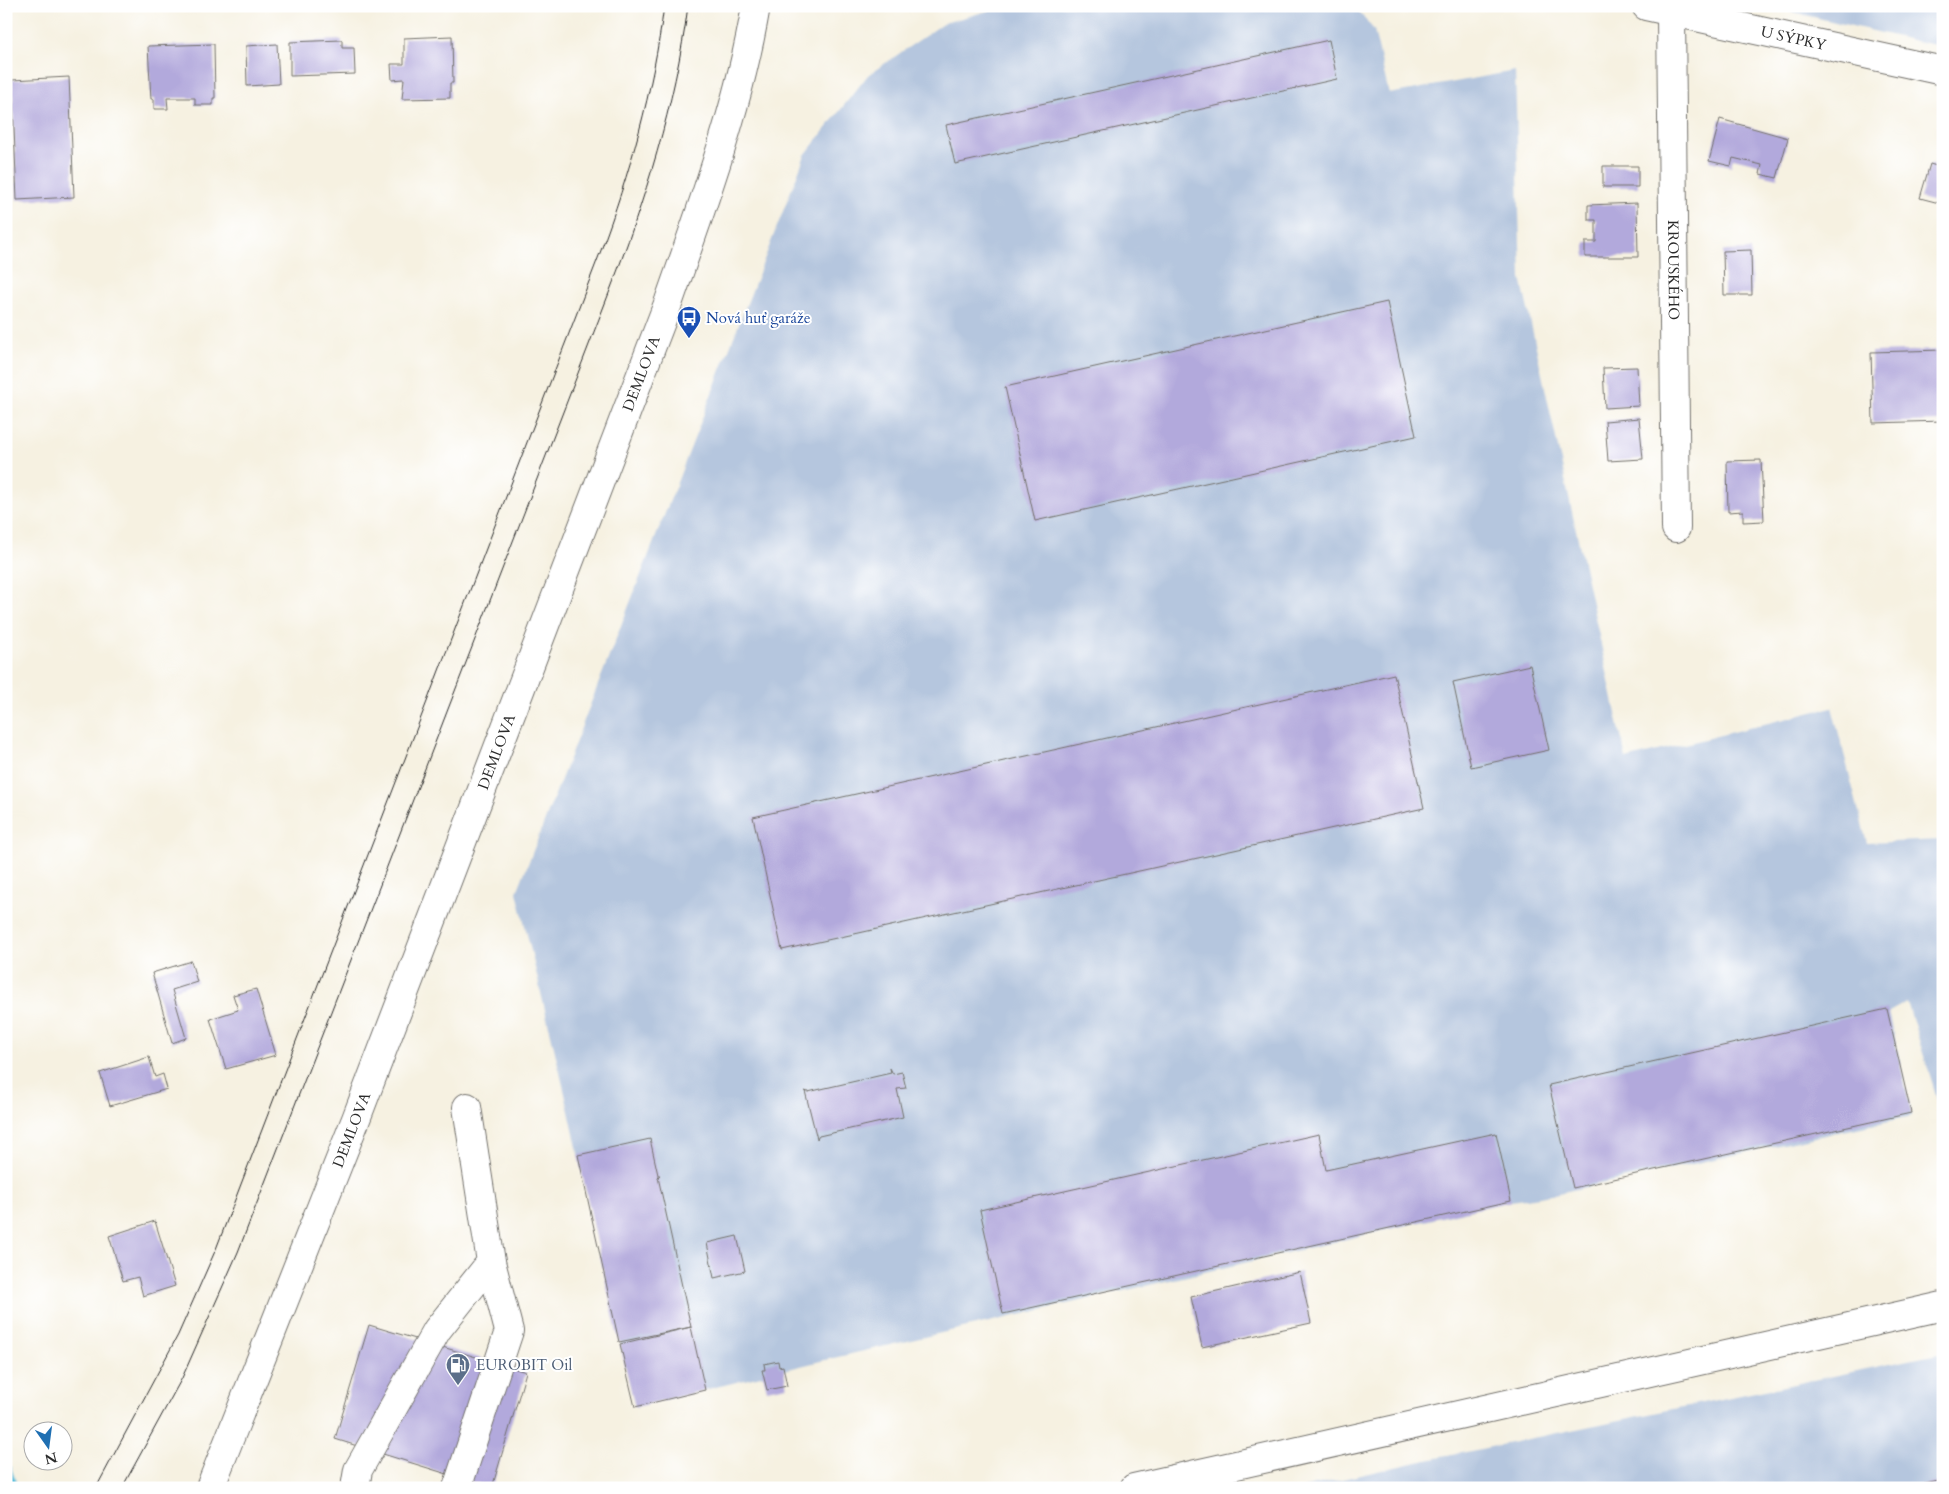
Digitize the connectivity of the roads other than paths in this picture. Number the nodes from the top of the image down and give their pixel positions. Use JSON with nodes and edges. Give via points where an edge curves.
{"nodes":[{"id":1,"x":756,"y":6,"type":"edge"},
{"id":2,"x":1658,"y":9,"type":"edge"},
{"id":3,"x":1943,"y":71,"type":"edge"},
{"id":4,"x":1676,"y":528,"type":"dead end"},
{"id":5,"x":467,"y":1107,"type":"dead end"},
{"id":6,"x":491,"y":1262,"type":"junction"},
{"id":7,"x":1943,"y":1306,"type":"edge"},
{"id":8,"x":210,"y":1488,"type":"edge"},
{"id":9,"x":355,"y":1488,"type":"edge"},
{"id":10,"x":457,"y":1488,"type":"edge"},
{"id":11,"x":1134,"y":1488,"type":"edge"}],
"edges":[{"from":1,"to":8,"type":"street","name":"DEMLOVA","via":[[730,118],[669,301],[356,1118]]},
{"from":2,"to":3,"type":"street","name":"U SÝPKY"},
{"from":2,"to":4,"type":"street","name":"KROUSKÉHO"},
{"from":5,"to":6,"type":"street"},
{"from":6,"to":9,"type":"street","via":[[437,1330],[358,1470]]},
{"from":6,"to":10,"type":"street","via":[[509,1331]]},
{"from":7,"to":11,"type":"street"}]}
